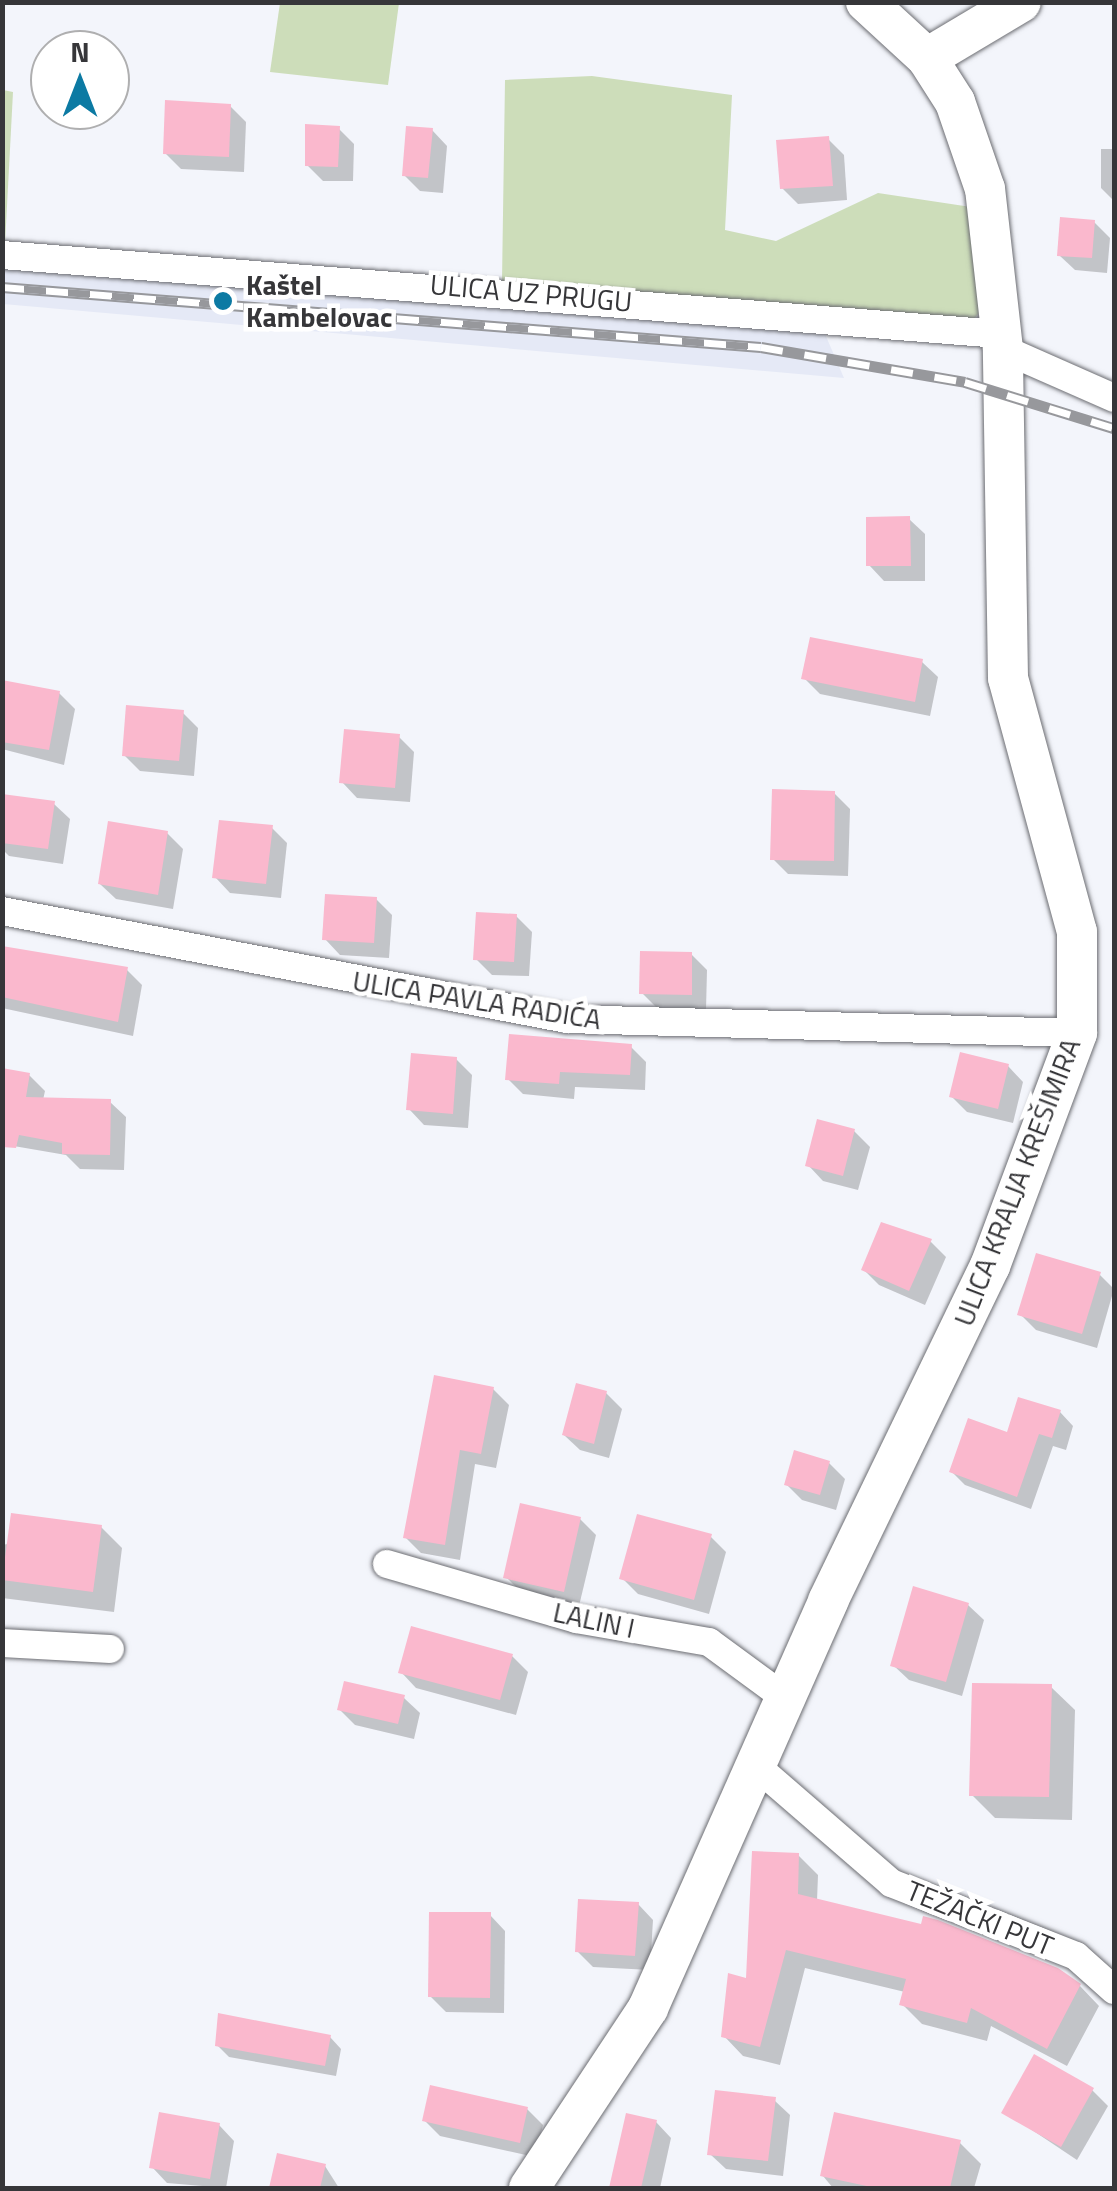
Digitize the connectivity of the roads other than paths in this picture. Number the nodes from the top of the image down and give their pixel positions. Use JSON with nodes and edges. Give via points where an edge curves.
{"nodes":[{"id":1,"x":866,"y":2,"type":"edge"},
{"id":2,"x":1020,"y":2,"type":"edge"},
{"id":3,"x":927,"y":58,"type":"junction"},
{"id":4,"x":2,"y":255,"type":"edge"},
{"id":5,"x":1001,"y":341,"type":"junction"},
{"id":6,"x":1114,"y":398,"type":"edge"},
{"id":7,"x":2,"y":911,"type":"edge"},
{"id":8,"x":1077,"y":1033,"type":"junction"},
{"id":9,"x":387,"y":1564,"type":"dead end"},
{"id":10,"x":2,"y":1643,"type":"edge"},
{"id":11,"x":110,"y":1649,"type":"dead end"},
{"id":12,"x":788,"y":1700,"type":"junction"},
{"id":13,"x":755,"y":1765,"type":"junction"},
{"id":14,"x":1114,"y":1990,"type":"edge"},
{"id":15,"x":529,"y":2188,"type":"edge"}],
"edges":[{"from":1,"to":3,"type":"street","name":"ULICA KRALJA KREŠIMIRA"},
{"from":2,"to":3,"type":"street"},
{"from":3,"to":5,"type":"street","name":"ULICA KRALJA KREŠIMIRA","via":[[955,102],[985,188]]},
{"from":4,"to":5,"type":"street","name":"ULICA UZ PRUGU"},
{"from":5,"to":6,"type":"street","name":"ULICA UZ PRUGU"},
{"from":5,"to":8,"type":"street","name":"ULICA KRALJA KREŠIMIRA","via":[[1008,678],[1077,932]]},
{"from":7,"to":8,"type":"street","name":"ULICA PAVLA RADIĆA","via":[[567,1019]]},
{"from":8,"to":12,"type":"street","name":"ULICA KRALJA KREŠIMIRA","via":[[990,1266],[828,1601]]},
{"from":9,"to":12,"type":"street","name":"LALIN I","via":[[576,1619],[708,1642]]},
{"from":10,"to":11,"type":"street"},
{"from":12,"to":13,"type":"street","name":"ULICA KRALJA KREŠIMIRA"},
{"from":13,"to":14,"type":"street","name":"TEŽAČKI PUT","via":[[891,1882],[1076,1956]]},
{"from":13,"to":15,"type":"street","name":"ULICA KRALJA KREŠIMIRA","via":[[648,2008]]}]}
